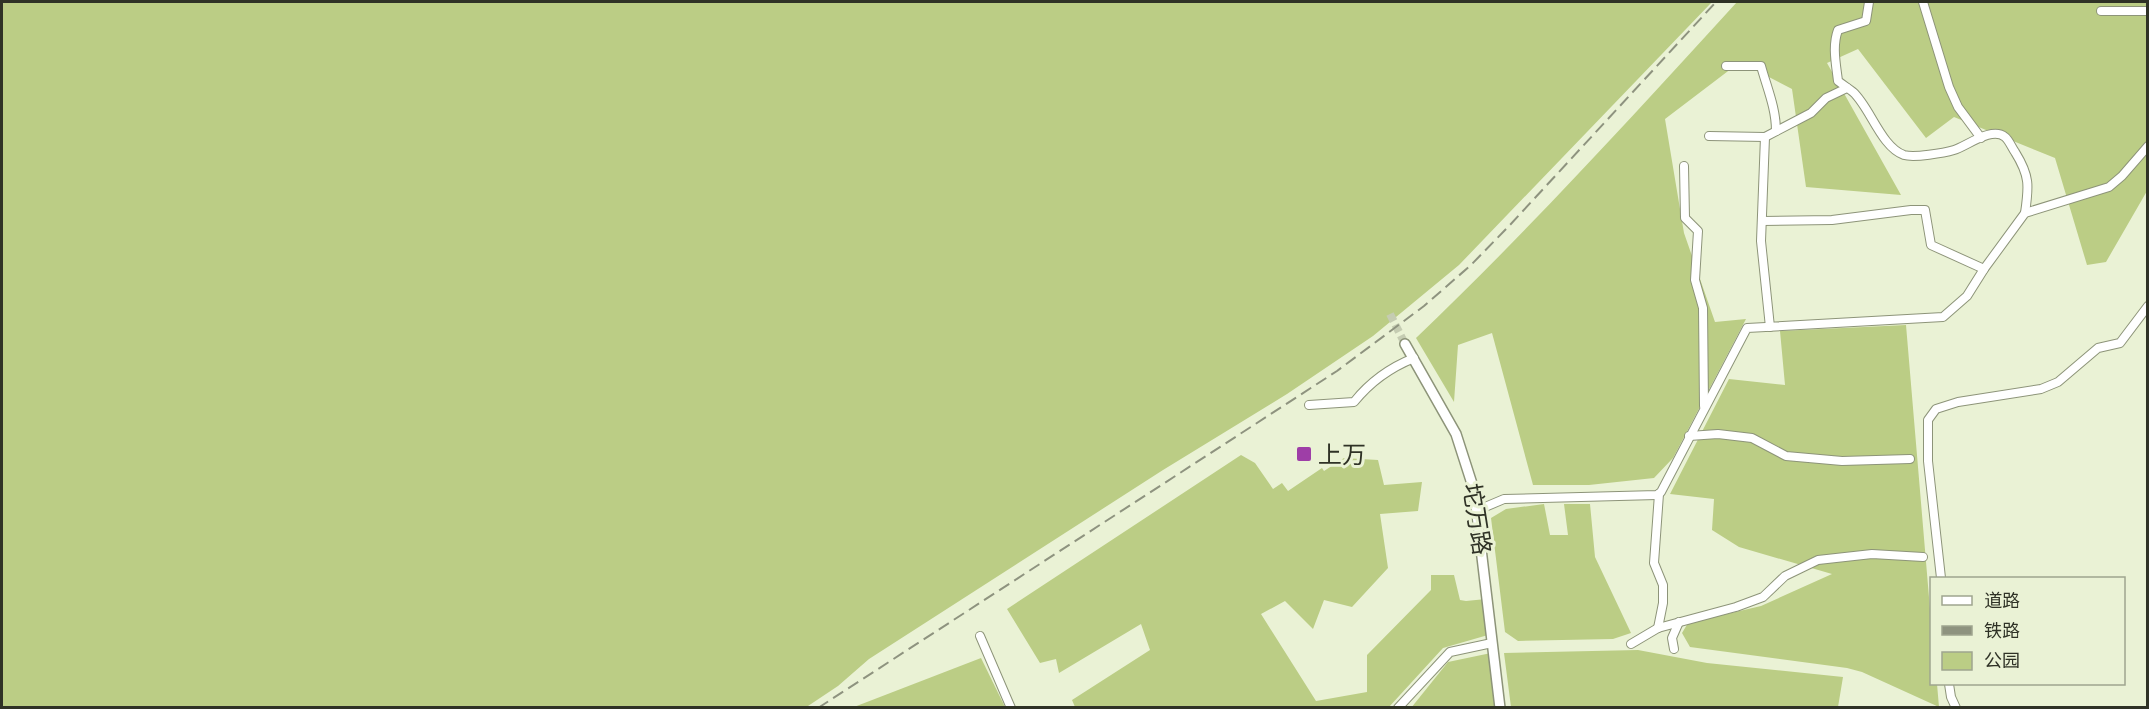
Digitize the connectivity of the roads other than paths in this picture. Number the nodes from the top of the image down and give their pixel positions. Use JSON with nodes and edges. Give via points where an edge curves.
{"nodes":[{"id":1,"x":1869,"y":2,"type":"edge"},
{"id":2,"x":1923,"y":2,"type":"edge"},
{"id":3,"x":2101,"y":11,"type":"dead end"},
{"id":4,"x":2148,"y":11,"type":"edge"},
{"id":5,"x":1726,"y":66,"type":"dead end"},
{"id":6,"x":1847,"y":88,"type":"junction"},
{"id":7,"x":1776,"y":131,"type":"junction"},
{"id":8,"x":1709,"y":136,"type":"dead end"},
{"id":9,"x":1765,"y":137,"type":"junction"},
{"id":10,"x":1981,"y":138,"type":"junction"},
{"id":11,"x":2148,"y":146,"type":"edge"},
{"id":12,"x":1684,"y":166,"type":"dead end"},
{"id":13,"x":2025,"y":213,"type":"junction"},
{"id":14,"x":1762,"y":221,"type":"junction"},
{"id":15,"x":1984,"y":268,"type":"junction"},
{"id":16,"x":2148,"y":306,"type":"edge"},
{"id":17,"x":1770,"y":327,"type":"junction"},
{"id":18,"x":1405,"y":344,"type":"tunnel mouth"},
{"id":19,"x":1414,"y":358,"type":"junction"},
{"id":20,"x":1309,"y":405,"type":"dead end"},
{"id":21,"x":1704,"y":408,"type":"junction"},
{"id":22,"x":1689,"y":436,"type":"junction"},
{"id":23,"x":1910,"y":459,"type":"dead end"},
{"id":24,"x":1659,"y":494,"type":"junction"},
{"id":25,"x":1478,"y":510,"type":"junction"},
{"id":26,"x":1923,"y":557,"type":"dead end"},
{"id":27,"x":1941,"y":577,"type":"edge"},
{"id":28,"x":1679,"y":622,"type":"junction"},
{"id":29,"x":1658,"y":628,"type":"junction"},
{"id":30,"x":980,"y":636,"type":"dead end"},
{"id":31,"x":1492,"y":644,"type":"junction"},
{"id":32,"x":1632,"y":644,"type":"dead end"},
{"id":33,"x":1674,"y":649,"type":"dead end"},
{"id":34,"x":1949,"y":685,"type":"edge"},
{"id":35,"x":1011,"y":708,"type":"edge"},
{"id":36,"x":1398,"y":708,"type":"edge"},
{"id":37,"x":1500,"y":708,"type":"edge"},
{"id":38,"x":1956,"y":708,"type":"edge"}],
"edges":[{"from":1,"to":6,"type":"street","via":[[1866,21],[1838,30],[1835,37],[1838,81]]},
{"from":2,"to":10,"type":"street","via":[[1949,87],[1958,107]]},
{"from":3,"to":4,"type":"street"},
{"from":5,"to":7,"type":"street","via":[[1761,66],[1776,113]]},
{"from":6,"to":7,"type":"street"},
{"from":6,"to":10,"type":"street","via":[[1886,140],[1905,155],[1954,150]]},
{"from":7,"to":9,"type":"street"},
{"from":8,"to":9,"type":"street"},
{"from":9,"to":14,"type":"street"},
{"from":10,"to":13,"type":"street","via":[[1999,134],[2006,137],[2026,169]]},
{"from":11,"to":13,"type":"street","via":[[2109,187]]},
{"from":12,"to":21,"type":"street","via":[[1685,218],[1698,231],[1695,280],[1702,308]]},
{"from":13,"to":15,"type":"street"},
{"from":14,"to":15,"type":"street","via":[[1833,220],[1925,210],[1931,245]]},
{"from":14,"to":17,"type":"street"},
{"from":15,"to":17,"type":"street","via":[[1967,296],[1943,317]]},
{"from":16,"to":27,"type":"street","via":[[2120,343],[2098,348],[2058,382],[2041,389],[1936,409],[1928,420],[1928,461]]},
{"from":17,"to":21,"type":"street","via":[[1747,328]]},
{"from":18,"to":19,"type":"main road","name":"坨万路"},
{"from":19,"to":20,"type":"street","via":[[1383,374],[1354,402]]},
{"from":19,"to":25,"type":"main road","name":"坨万路","via":[[1462,448]]},
{"from":21,"to":22,"type":"street"},
{"from":22,"to":23,"type":"street","via":[[1752,438],[1786,456],[1842,461]]},
{"from":22,"to":24,"type":"street"},
{"from":24,"to":25,"type":"street","via":[[1504,499]]},
{"from":24,"to":29,"type":"street","via":[[1654,563],[1663,585],[1663,603]]},
{"from":25,"to":31,"type":"main road","name":"坨万路"},
{"from":26,"to":28,"type":"street","via":[[1872,554],[1818,560],[1785,576],[1762,597]]},
{"from":28,"to":29,"type":"street"},
{"from":28,"to":33,"type":"street","via":[[1672,638]]},
{"from":29,"to":32,"type":"street"},
{"from":30,"to":35,"type":"street"},
{"from":31,"to":36,"type":"street","via":[[1450,652]]},
{"from":31,"to":37,"type":"main road","name":"坨万路"},
{"from":34,"to":38,"type":"street"}]}
